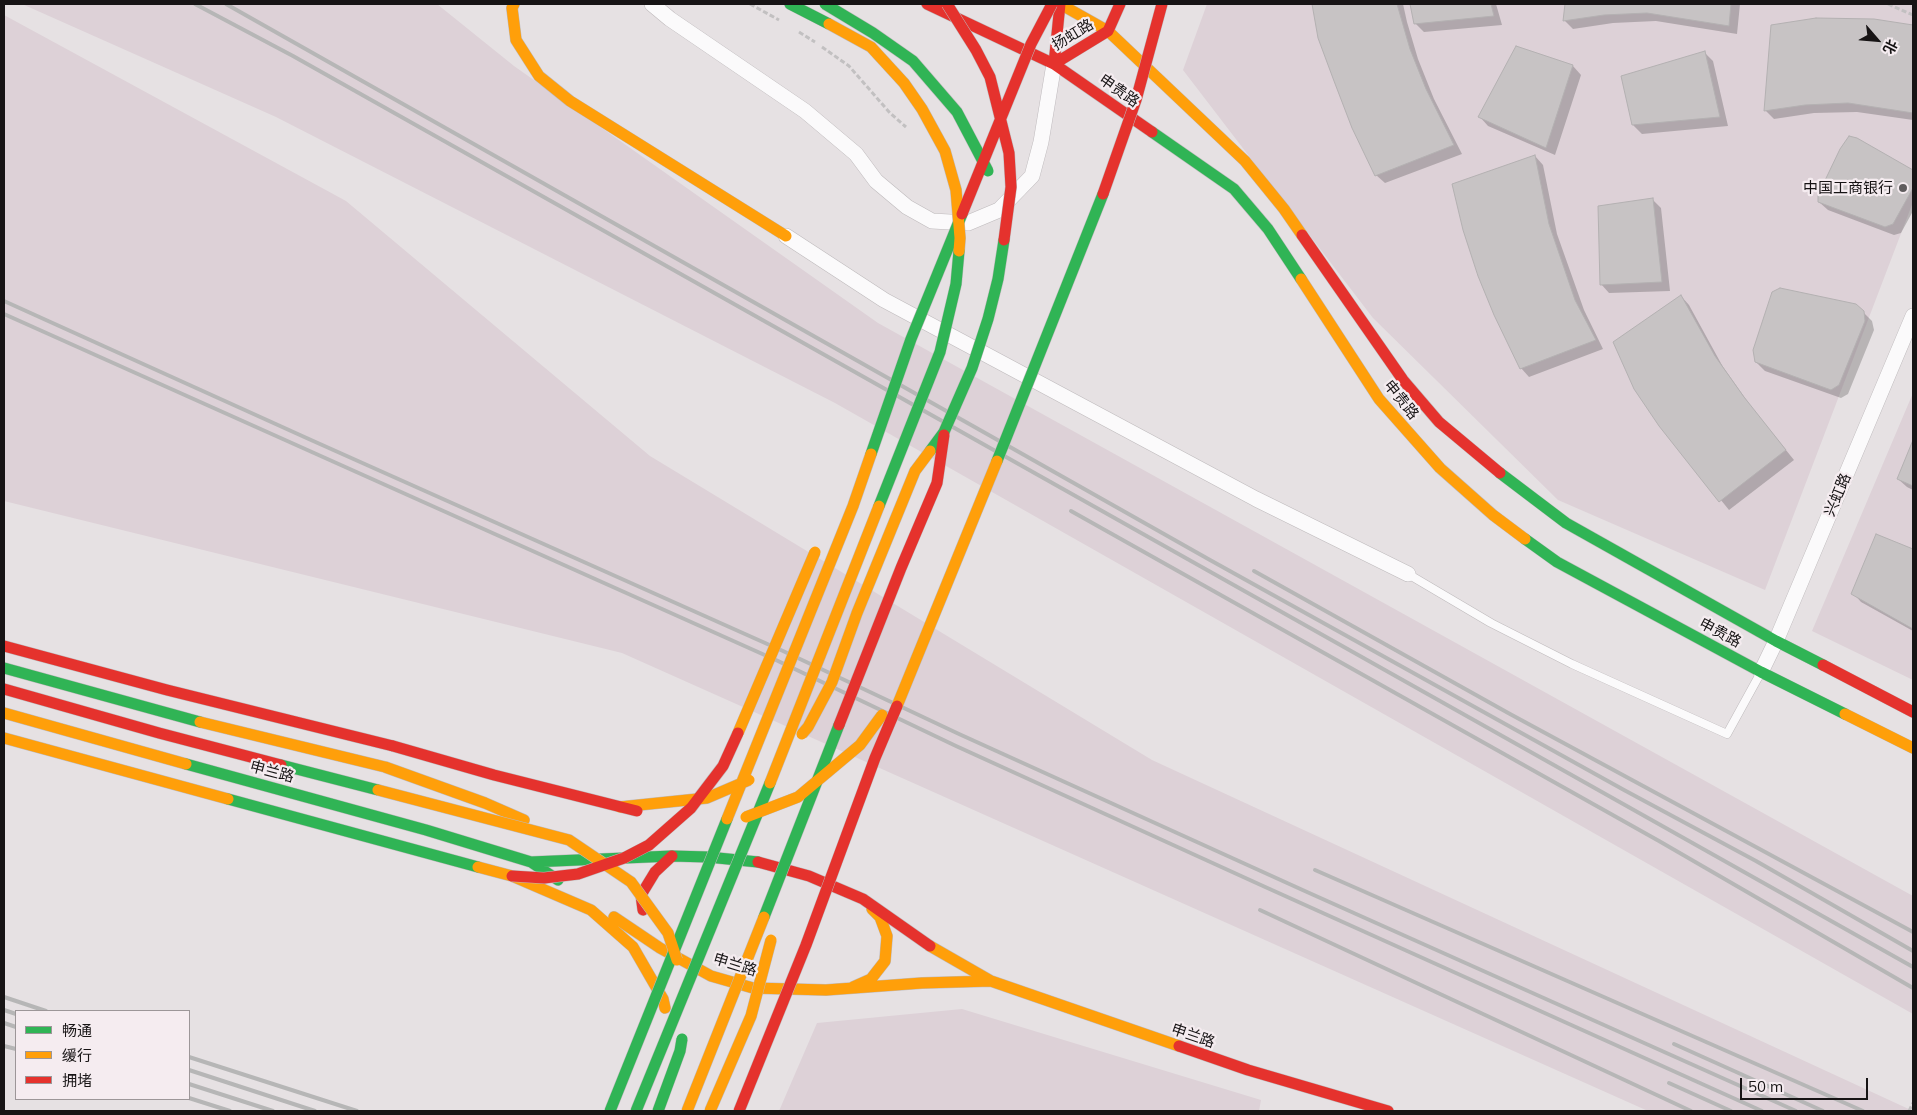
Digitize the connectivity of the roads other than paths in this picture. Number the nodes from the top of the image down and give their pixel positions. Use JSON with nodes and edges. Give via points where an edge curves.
{"nodes":[{"id":1,"x":514,"y":4,"type":"edge"},
{"id":2,"x":652,"y":4,"type":"edge"},
{"id":3,"x":790,"y":4,"type":"edge"},
{"id":4,"x":825,"y":4,"type":"edge"},
{"id":5,"x":927,"y":4,"type":"edge"},
{"id":6,"x":947,"y":4,"type":"edge"},
{"id":7,"x":1052,"y":4,"type":"edge"},
{"id":8,"x":1060,"y":4,"type":"edge"},
{"id":9,"x":1120,"y":4,"type":"edge"},
{"id":10,"x":1162,"y":4,"type":"edge"},
{"id":11,"x":1108,"y":32,"type":"junction"},
{"id":12,"x":1054,"y":64,"type":"junction"},
{"id":13,"x":1006,"y":235,"type":"junction"},
{"id":14,"x":786,"y":236,"type":"joint"},
{"id":15,"x":1913,"y":316,"type":"edge"},
{"id":16,"x":945,"y":333,"type":"junction"},
{"id":17,"x":911,"y":339,"type":"junction"},
{"id":18,"x":944,"y":432,"type":"junction"},
{"id":19,"x":861,"y":446,"type":"dead end"},
{"id":20,"x":817,"y":546,"type":"dead end"},
{"id":21,"x":1408,"y":574,"type":"joint"},
{"id":22,"x":928,"y":633,"type":"junction"},
{"id":23,"x":1776,"y":641,"type":"junction"},
{"id":24,"x":4,"y":646,"type":"edge"},
{"id":25,"x":4,"y":668,"type":"edge"},
{"id":26,"x":1761,"y":672,"type":"junction"},
{"id":27,"x":4,"y":689,"type":"edge"},
{"id":28,"x":1913,"y":712,"type":"edge"},
{"id":29,"x":4,"y":714,"type":"edge"},
{"id":30,"x":4,"y":738,"type":"edge"},
{"id":31,"x":1913,"y":748,"type":"edge"},
{"id":32,"x":385,"y":767,"type":"junction"},
{"id":33,"x":494,"y":775,"type":"junction"},
{"id":34,"x":620,"y":807,"type":"junction"},
{"id":35,"x":805,"y":813,"type":"junction"},
{"id":36,"x":694,"y":822,"type":"dead end"},
{"id":37,"x":714,"y":822,"type":"dead end"},
{"id":38,"x":569,"y":840,"type":"junction"},
{"id":39,"x":672,"y":856,"type":"junction"},
{"id":40,"x":531,"y":862,"type":"junction"},
{"id":41,"x":512,"y":876,"type":"junction"},
{"id":42,"x":862,"y":899,"type":"junction"},
{"id":43,"x":779,"y":909,"type":"dead end"},
{"id":44,"x":774,"y":929,"type":"dead end"},
{"id":45,"x":660,"y":948,"type":"junction"},
{"id":46,"x":991,"y":981,"type":"junction"},
{"id":47,"x":850,"y":988,"type":"junction"},
{"id":48,"x":676,"y":1097,"type":"dead end"},
{"id":49,"x":610,"y":1111,"type":"edge"},
{"id":50,"x":636,"y":1111,"type":"edge"},
{"id":51,"x":658,"y":1111,"type":"edge"},
{"id":52,"x":687,"y":1111,"type":"edge"},
{"id":53,"x":710,"y":1111,"type":"edge"},
{"id":54,"x":738,"y":1111,"type":"edge"},
{"id":55,"x":1388,"y":1111,"type":"edge"}],
"edges":[{"from":1,"to":14,"type":"main road","via":[[516,40],[539,76],[570,101]]},
{"from":2,"to":12,"type":"street","via":[[805,111],[856,154],[876,181],[907,208],[932,221],[968,223],[998,210],[1032,176]]},
{"from":3,"to":16,"type":"main road","bridge":true,"via":[[871,47],[904,83],[945,151],[956,190],[960,238],[956,284]]},
{"from":4,"to":13,"type":"main road","bridge":true,"via":[[913,61],[957,112],[995,190]]},
{"from":5,"to":12,"type":"main road","name":"申贵路"},
{"from":6,"to":13,"type":"main road","bridge":true,"via":[[990,78],[1009,153],[1011,187]]},
{"from":7,"to":17,"type":"main road","bridge":true,"via":[[1031,44]]},
{"from":8,"to":11,"type":"main road","name":"申贵路"},
{"from":8,"to":12,"type":"main road","name":"扬虹路"},
{"from":9,"to":11,"type":"main road","name":"扬虹路"},
{"from":10,"to":22,"type":"main road","bridge":true,"via":[[1136,100],[1106,188]]},
{"from":11,"to":12,"type":"main road","name":"扬虹路"},
{"from":11,"to":23,"type":"main road","name":"申贵路","via":[[1245,161],[1284,209],[1403,380],[1438,422],[1566,523]]},
{"from":12,"to":26,"type":"main road","name":"申贵路","via":[[1234,189],[1268,229],[1379,399],[1440,468],[1493,515],[1557,562]]},
{"from":13,"to":18,"type":"main road","bridge":true,"via":[[988,319],[972,368]]},
{"from":14,"to":16,"type":"street","via":[[884,300]]},
{"from":15,"to":23,"type":"street","name":"兴虹路"},
{"from":16,"to":21,"type":"street","via":[[1256,499]]},
{"from":16,"to":50,"type":"main road","bridge":true,"via":[[741,854]]},
{"from":17,"to":19,"type":"main road","bridge":true},
{"from":17,"to":49,"type":"main road","bridge":true,"via":[[854,506]]},
{"from":18,"to":34,"type":"main road","bridge":true,"via":[[916,472],[832,682],[808,727],[780,759],[744,784],[707,798]]},
{"from":18,"to":35,"type":"main road","bridge":true,"via":[[937,483]]},
{"from":20,"to":41,"type":"main road","bridge":true,"via":[[723,766],[691,808],[649,845],[624,858],[578,874],[544,878]]},
{"from":21,"to":26,"type":"lane","via":[[1492,623],[1572,664],[1727,734]]},
{"from":22,"to":37,"type":"main road","bridge":true,"via":[[899,692],[860,745],[798,797],[734,822]]},
{"from":22,"to":54,"type":"main road","bridge":true,"via":[[875,758],[806,945]]},
{"from":23,"to":26,"type":"street","name":"兴虹路"},
{"from":23,"to":28,"type":"main road","name":"申贵路"},
{"from":24,"to":33,"type":"main road","bridge":true},
{"from":25,"to":32,"type":"main road","via":[[163,713]]},
{"from":26,"to":31,"type":"main road","name":"申贵路"},
{"from":27,"to":38,"type":"main road","bridge":true},
{"from":29,"to":40,"type":"main road","name":"申兰路"},
{"from":30,"to":41,"type":"main road"},
{"from":32,"to":33,"type":"main road","bridge":true},
{"from":32,"to":38,"type":"main road","bridge":true,"via":[[485,803]]},
{"from":33,"to":34,"type":"main road","bridge":true},
{"from":34,"to":36,"type":"main road","bridge":true},
{"from":35,"to":43,"type":"main road","bridge":true},
{"from":35,"to":52,"type":"main road","bridge":true},
{"from":38,"to":51,"type":"main road","bridge":true,"via":[[630,882],[668,933],[686,989],[680,1051]]},
{"from":39,"to":40,"type":"main road","name":"申兰路"},
{"from":39,"to":42,"type":"main road","name":"申兰路","via":[[756,862],[808,876]]},
{"from":39,"to":45,"type":"main road","via":[[655,872],[641,896],[644,922]]},
{"from":40,"to":45,"type":"main road","name":"申兰路"},
{"from":41,"to":48,"type":"main road","bridge":true,"via":[[591,910],[633,947],[663,999],[673,1051]]},
{"from":42,"to":46,"type":"main road","name":"申兰路","via":[[931,947]]},
{"from":42,"to":47,"type":"main road","via":[[880,917],[887,936],[884,961],[871,979]]},
{"from":44,"to":53,"type":"main road","bridge":true,"via":[[751,1016]]},
{"from":45,"to":47,"type":"main road","name":"申兰路","via":[[711,976],[753,988]]},
{"from":46,"to":47,"type":"main road","name":"申兰路"},
{"from":46,"to":55,"type":"main road","name":"申兰路","via":[[1248,1070]]}]}
